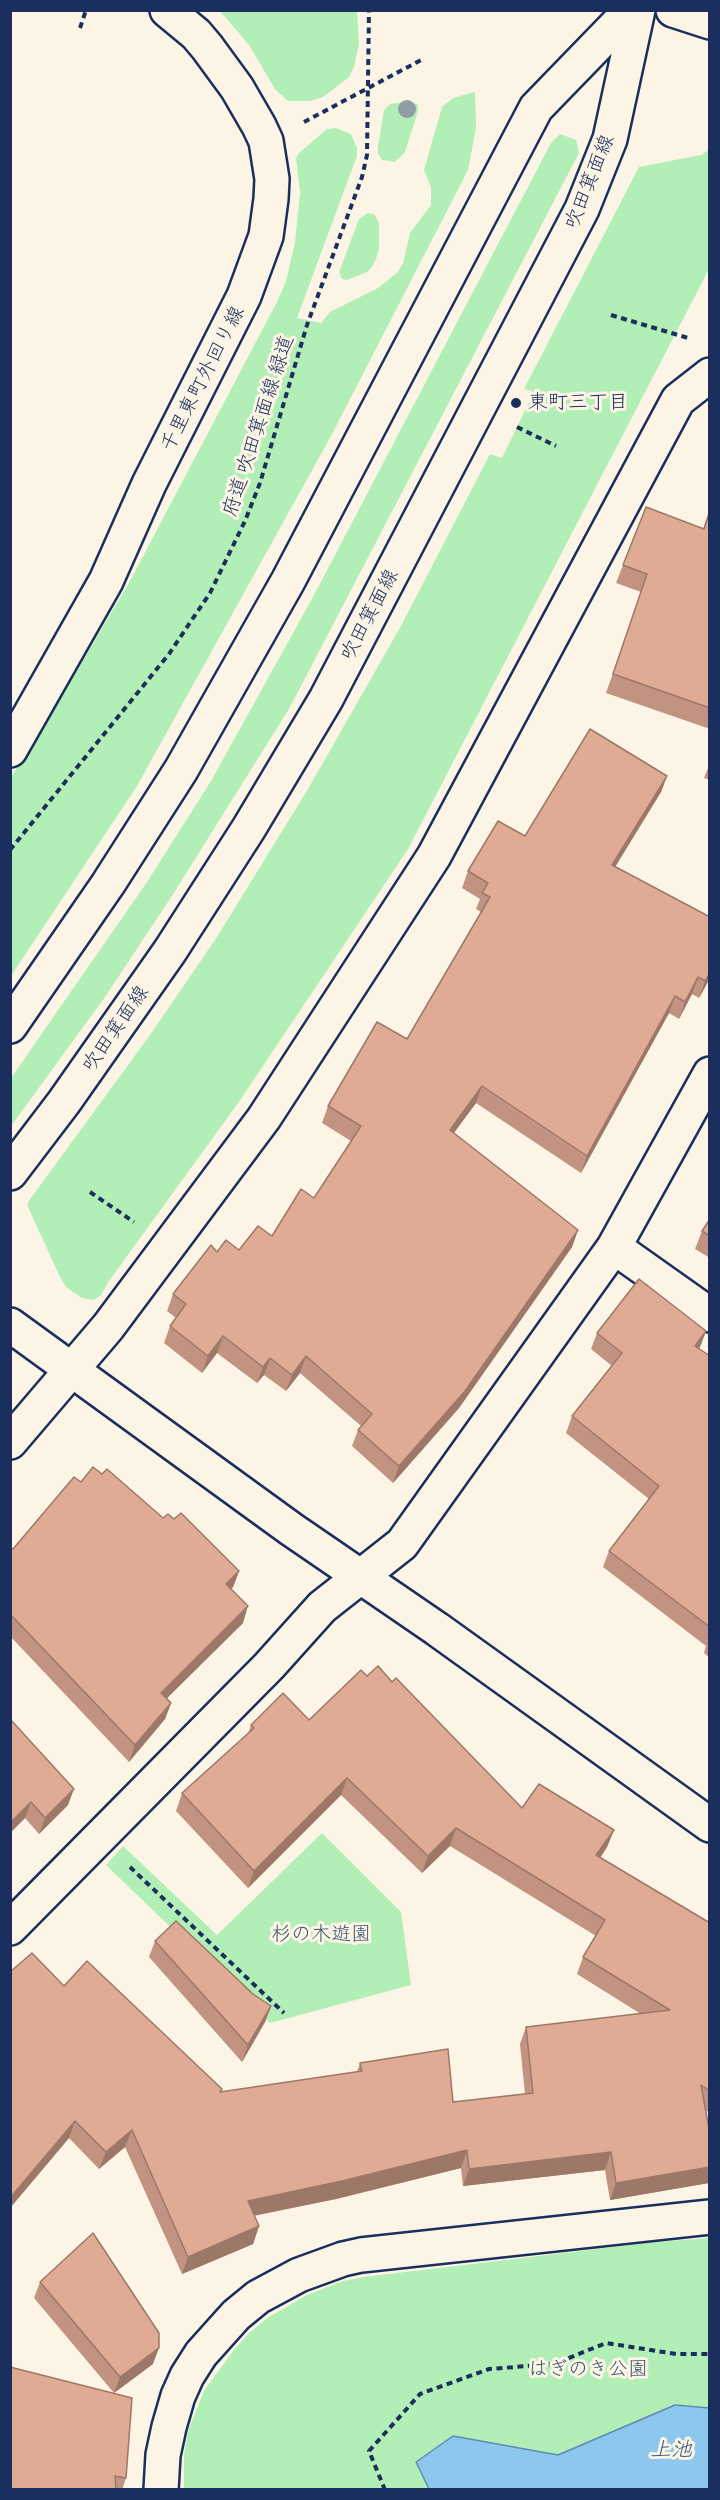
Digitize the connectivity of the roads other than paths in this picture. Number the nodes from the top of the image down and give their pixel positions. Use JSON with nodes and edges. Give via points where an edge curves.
{"nodes":[{"id":1,"x":167,"y":10,"type":"edge"},
{"id":2,"x":631,"y":10,"type":"edge"},
{"id":3,"x":638,"y":10,"type":"edge"},
{"id":4,"x":673,"y":10,"type":"edge"},
{"id":5,"x":710,"y":22,"type":"edge"},
{"id":6,"x":710,"y":375,"type":"edge"},
{"id":7,"x":10,"y":750,"type":"edge"},
{"id":8,"x":10,"y":1026,"type":"edge"},
{"id":9,"x":710,"y":1074,"type":"edge"},
{"id":10,"x":10,"y":1173,"type":"edge"},
{"id":11,"x":614,"y":1247,"type":"junction"},
{"id":12,"x":710,"y":1315,"type":"edge"},
{"id":13,"x":10,"y":1325,"type":"edge"},
{"id":14,"x":72,"y":1368,"type":"junction"},
{"id":15,"x":10,"y":1442,"type":"edge"},
{"id":16,"x":361,"y":1576,"type":"junction"},
{"id":17,"x":710,"y":1825,"type":"edge"},
{"id":18,"x":10,"y":1928,"type":"edge"},
{"id":19,"x":710,"y":2217,"type":"edge"},
{"id":20,"x":162,"y":2490,"type":"edge"}],
"edges":[{"from":1,"to":7,"type":"street","name":"千里東町外回り線","via":[[207,47],[237,88],[266,141],[272,199],[266,236],[244,296],[149,484],[106,581]]},
{"from":2,"to":8,"type":"street","via":[[536,108],[288,581],[187,760]]},
{"from":3,"to":10,"type":"street","name":"吹田箕面線","via":[[610,139],[582,209],[326,699],[170,951]]},
{"from":4,"to":5,"type":"street"},
{"from":6,"to":14,"type":"street","via":[[678,400],[434,856],[264,1118],[108,1327]]},
{"from":9,"to":11,"type":"street"},
{"from":11,"to":12,"type":"street"},
{"from":11,"to":16,"type":"street","via":[[402,1544]]},
{"from":13,"to":14,"type":"street"},
{"from":14,"to":15,"type":"street"},
{"from":14,"to":16,"type":"street"},
{"from":16,"to":17,"type":"street"},
{"from":16,"to":18,"type":"street","via":[[322,1607]]},
{"from":19,"to":20,"type":"street","via":[[361,2255],[299,2275],[258,2297],[201,2354],[178,2396],[169,2427]]}]}
